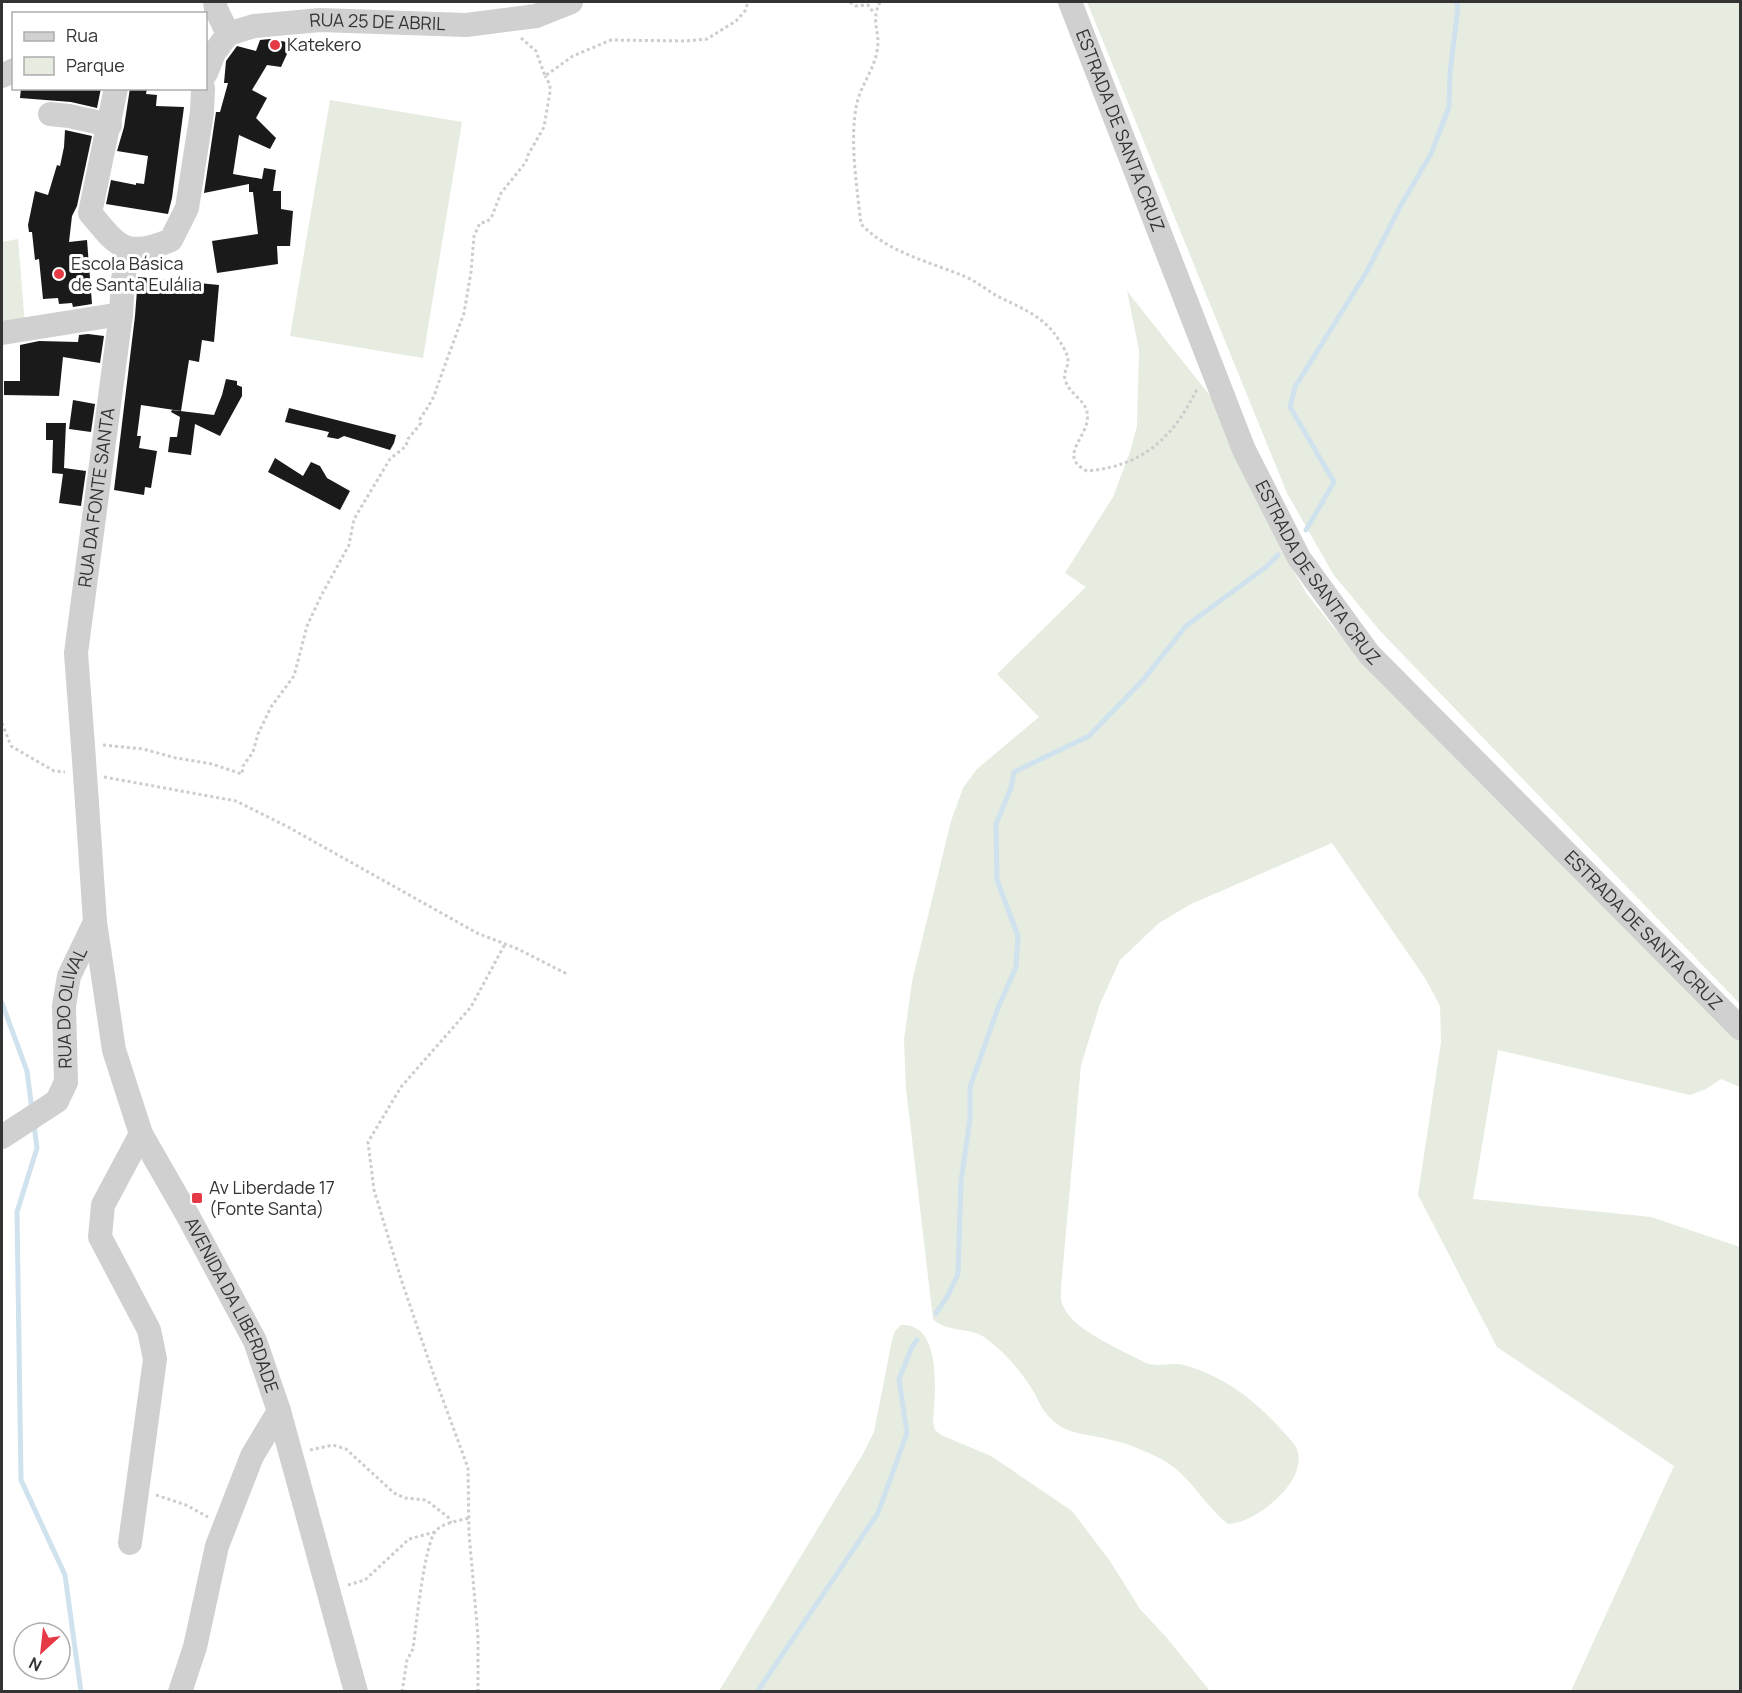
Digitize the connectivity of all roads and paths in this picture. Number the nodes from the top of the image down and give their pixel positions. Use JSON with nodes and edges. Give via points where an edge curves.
{"nodes":[{"id":1,"x":215,"y":2,"type":"edge"},
{"id":2,"x":571,"y":2,"type":"edge"},
{"id":3,"x":748,"y":2,"type":"edge"},
{"id":4,"x":850,"y":2,"type":"edge"},
{"id":5,"x":880,"y":2,"type":"edge"},
{"id":6,"x":1070,"y":2,"type":"edge"},
{"id":7,"x":317,"y":11,"type":"edge"},
{"id":8,"x":874,"y":15,"type":"junction"},
{"id":9,"x":518,"y":18,"type":"junction"},
{"id":10,"x":228,"y":34,"type":"junction"},
{"id":11,"x":207,"y":70,"type":"edge"},
{"id":12,"x":545,"y":76,"type":"junction"},
{"id":13,"x":116,"y":90,"type":"edge"},
{"id":14,"x":203,"y":90,"type":"edge"},
{"id":15,"x":50,"y":114,"type":"dead end"},
{"id":16,"x":110,"y":125,"type":"junction"},
{"id":17,"x":129,"y":249,"type":"junction"},
{"id":18,"x":121,"y":314,"type":"junction"},
{"id":19,"x":2,"y":333,"type":"edge"},
{"id":20,"x":1213,"y":370,"type":"junction"},
{"id":21,"x":2,"y":723,"type":"edge"},
{"id":22,"x":82,"y":744,"type":"junction"},
{"id":23,"x":74,"y":773,"type":"dead end"},
{"id":24,"x":95,"y":776,"type":"dead end"},
{"id":25,"x":95,"y":922,"type":"junction"},
{"id":26,"x":505,"y":944,"type":"junction"},
{"id":27,"x":567,"y":974,"type":"dead end"},
{"id":28,"x":1740,"y":1028,"type":"edge"},
{"id":29,"x":141,"y":1134,"type":"junction"},
{"id":30,"x":2,"y":1137,"type":"edge"},
{"id":31,"x":279,"y":1412,"type":"junction"},
{"id":32,"x":290,"y":1453,"type":"junction"},
{"id":33,"x":137,"y":1488,"type":"junction"},
{"id":34,"x":469,"y":1518,"type":"junction"},
{"id":35,"x":451,"y":1523,"type":"junction"},
{"id":36,"x":223,"y":1529,"type":"junction"},
{"id":37,"x":435,"y":1532,"type":"junction"},
{"id":38,"x":130,"y":1543,"type":"dead end"},
{"id":39,"x":329,"y":1591,"type":"junction"},
{"id":40,"x":180,"y":1692,"type":"edge"},
{"id":41,"x":356,"y":1692,"type":"edge"},
{"id":42,"x":402,"y":1692,"type":"edge"},
{"id":43,"x":478,"y":1692,"type":"edge"}],
"edges":[{"from":1,"to":10,"type":"street"},
{"from":2,"to":9,"type":"street","name":"RUA 25 DE ABRIL","via":[[536,16]]},
{"from":3,"to":12,"type":"path","via":[[736,21],[707,39],[611,40],[573,56]]},
{"from":4,"to":8,"type":"path","via":[[871,7]]},
{"from":5,"to":8,"type":"path"},
{"from":6,"to":20,"type":"street","name":"ESTRADA DE SANTA CRUZ"},
{"from":7,"to":9,"type":"street","name":"RUA 25 DE ABRIL","via":[[466,25]]},
{"from":7,"to":10,"type":"street","name":"RUA 25 DE ABRIL"},
{"from":8,"to":20,"type":"path","via":[[877,55],[860,91],[854,120],[861,224],[871,235],[924,263],[975,281],[1041,319],[1055,334],[1068,357],[1065,379],[1087,412],[1084,433],[1074,448],[1075,461],[1087,471],[1104,470],[1149,452],[1180,420],[1201,382]]},
{"from":9,"to":12,"type":"path","via":[[521,37],[536,51]]},
{"from":10,"to":11,"type":"street"},
{"from":12,"to":22,"type":"path","via":[[550,92],[542,131],[526,162],[501,193],[492,216],[480,223],[474,236],[464,313],[435,397],[406,446],[390,459],[354,519],[349,545],[307,626],[294,676],[271,707],[242,774],[143,749]]},
{"from":13,"to":16,"type":"street"},
{"from":14,"to":17,"type":"street","via":[[187,208],[171,240],[155,247]]},
{"from":15,"to":16,"type":"street"},
{"from":16,"to":17,"type":"street","via":[[90,213],[111,238]]},
{"from":17,"to":18,"type":"street","name":"RUA DA FONTE SANTA"},
{"from":18,"to":19,"type":"street"},
{"from":18,"to":22,"type":"street","name":"RUA DA FONTE SANTA","via":[[76,652]]},
{"from":20,"to":28,"type":"street","name":"ESTRADA DE SANTA CRUZ","via":[[1244,450],[1299,558],[1369,654]]},
{"from":21,"to":23,"type":"path","via":[[11,746],[54,771]]},
{"from":22,"to":25,"type":"street","name":"AVENIDA DA LIBERDADE","bridge":true},
{"from":24,"to":26,"type":"path","via":[[236,801],[477,933]]},
{"from":25,"to":29,"type":"street","name":"AVENIDA DA LIBERDADE","via":[[114,1050]]},
{"from":25,"to":30,"type":"street","name":"RUA DO OLIVAL","via":[[69,976],[64,1006],[66,1082],[57,1101]]},
{"from":26,"to":27,"type":"path"},
{"from":26,"to":34,"type":"path","via":[[471,1007],[402,1086],[368,1142],[374,1190],[400,1279],[468,1468]]},
{"from":29,"to":31,"type":"street","name":"AVENIDA DA LIBERDADE","via":[[255,1341]]},
{"from":29,"to":33,"type":"street","via":[[103,1205],[100,1237],[149,1330],[155,1359]]},
{"from":31,"to":32,"type":"street","name":"AVENIDA DA LIBERDADE"},
{"from":31,"to":36,"type":"street","via":[[252,1456]]},
{"from":32,"to":35,"type":"path","via":[[333,1445],[346,1449],[394,1493],[426,1500]]},
{"from":32,"to":39,"type":"street","name":"AVENIDA DA LIBERDADE"},
{"from":33,"to":36,"type":"path","via":[[200,1512]]},
{"from":33,"to":38,"type":"street"},
{"from":34,"to":35,"type":"path"},
{"from":34,"to":43,"type":"path"},
{"from":35,"to":37,"type":"path"},
{"from":36,"to":40,"type":"street","via":[[195,1647]]},
{"from":37,"to":39,"type":"path","via":[[409,1539],[365,1580]]},
{"from":37,"to":42,"type":"path","via":[[427,1555],[413,1649],[407,1660]]},
{"from":39,"to":41,"type":"street","name":"AVENIDA DA LIBERDADE"}]}
